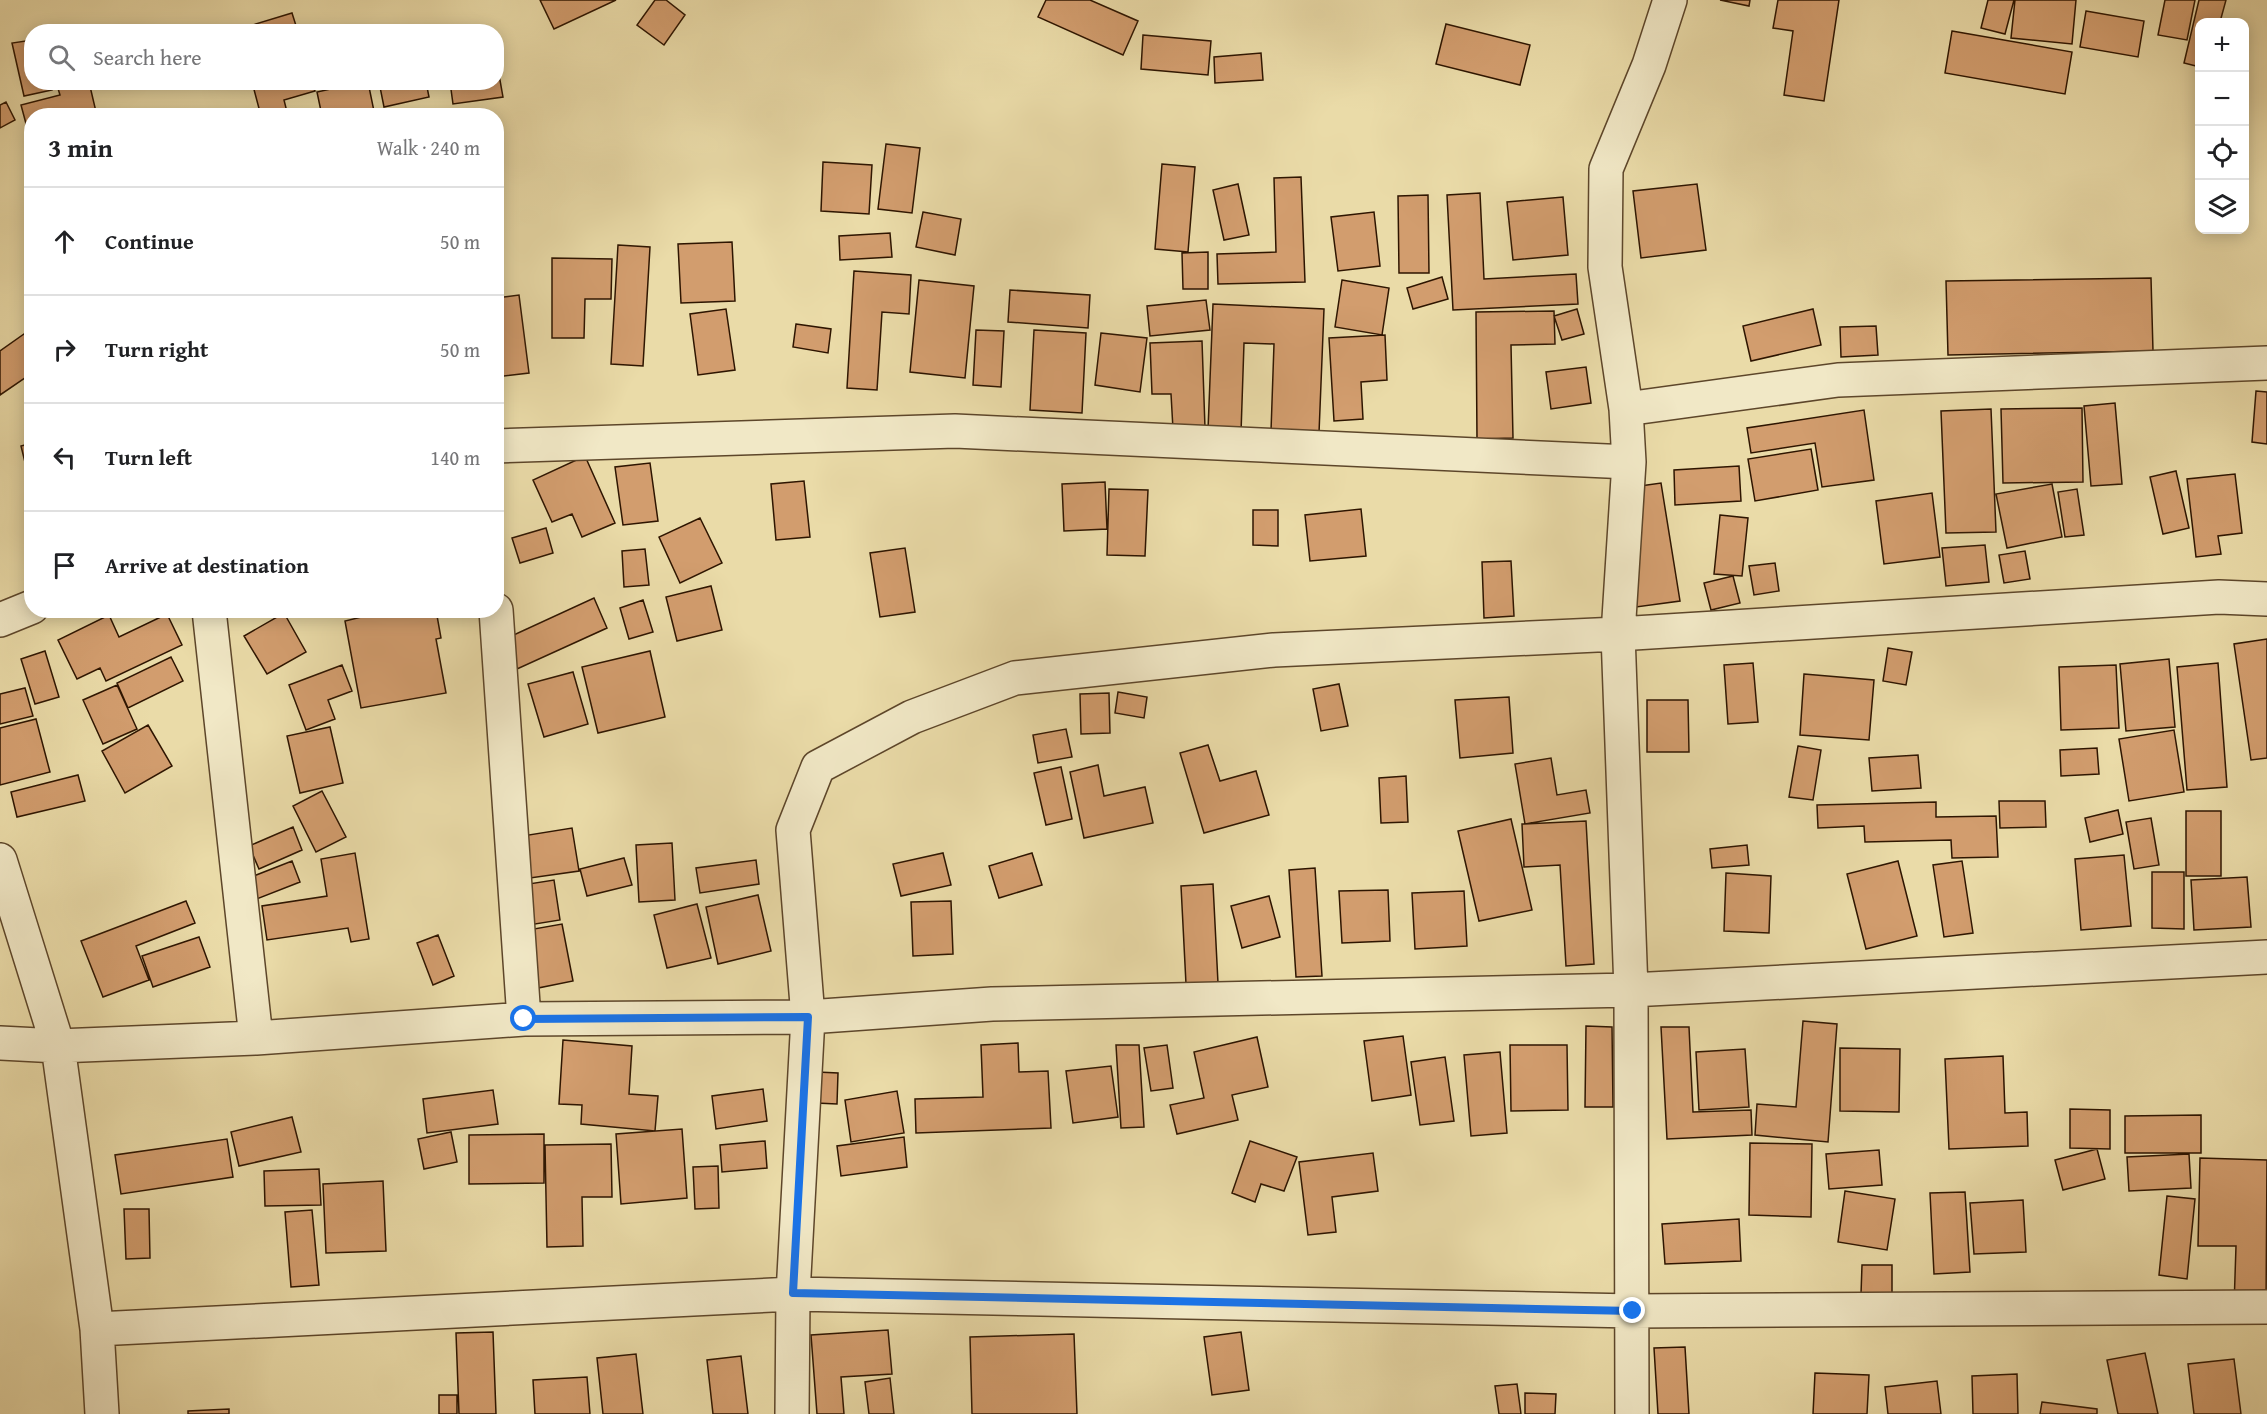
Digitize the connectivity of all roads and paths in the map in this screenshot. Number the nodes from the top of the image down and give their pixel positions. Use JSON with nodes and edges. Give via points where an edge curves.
{"nodes":[{"id":1,"x":1670,"y":0,"type":"edge"},
{"id":2,"x":2267,"y":363,"type":"edge"},
{"id":3,"x":1626,"y":409,"type":"junction"},
{"id":4,"x":504,"y":446,"type":"edge"},
{"id":5,"x":1629,"y":462,"type":"junction"},
{"id":6,"x":2267,"y":599,"type":"edge"},
{"id":7,"x":24,"y":610,"type":"edge"},
{"id":8,"x":211,"y":618,"type":"edge"},
{"id":9,"x":497,"y":618,"type":"edge"},
{"id":10,"x":0,"y":620,"type":"edge"},
{"id":11,"x":1618,"y":634,"type":"junction"},
{"id":12,"x":0,"y":860,"type":"edge"},
{"id":13,"x":2267,"y":957,"type":"edge"},
{"id":14,"x":1631,"y":990,"type":"junction"},
{"id":15,"x":808,"y":1017,"type":"junction"},
{"id":16,"x":524,"y":1019,"type":"junction"},
{"id":17,"x":256,"y":1038,"type":"junction"},
{"id":18,"x":0,"y":1043,"type":"edge"},
{"id":19,"x":58,"y":1046,"type":"junction"},
{"id":20,"x":793,"y":1293,"type":"junction"},
{"id":21,"x":2267,"y":1307,"type":"edge"},
{"id":22,"x":1633,"y":1311,"type":"junction"},
{"id":23,"x":97,"y":1329,"type":"junction"},
{"id":24,"x":102,"y":1414,"type":"edge"},
{"id":25,"x":792,"y":1414,"type":"edge"},
{"id":26,"x":1632,"y":1414,"type":"edge"}],
"edges":[{"from":1,"to":3,"type":"street","via":[[1649,65],[1606,169],[1605,267]]},
{"from":2,"to":3,"type":"street","via":[[1838,380]]},
{"from":3,"to":5,"type":"street"},
{"from":4,"to":5,"type":"street","via":[[955,431]]},
{"from":5,"to":11,"type":"street"},
{"from":6,"to":11,"type":"street","via":[[2218,597]]},
{"from":7,"to":10,"type":"street"},
{"from":8,"to":17,"type":"street"},
{"from":9,"to":16,"type":"street"},
{"from":11,"to":14,"type":"street"},
{"from":11,"to":15,"type":"street","via":[[1274,650],[1015,678],[912,717],[818,767],[793,830]]},
{"from":12,"to":19,"type":"street"},
{"from":13,"to":14,"type":"street"},
{"from":14,"to":15,"type":"street","via":[[992,1004]]},
{"from":14,"to":22,"type":"street"},
{"from":15,"to":16,"type":"street"},
{"from":15,"to":20,"type":"street"},
{"from":16,"to":17,"type":"street"},
{"from":17,"to":19,"type":"street"},
{"from":18,"to":19,"type":"street"},
{"from":19,"to":23,"type":"street"},
{"from":20,"to":22,"type":"street"},
{"from":20,"to":23,"type":"street"},
{"from":20,"to":25,"type":"street"},
{"from":21,"to":22,"type":"street"},
{"from":22,"to":26,"type":"street"},
{"from":23,"to":24,"type":"street"}]}
